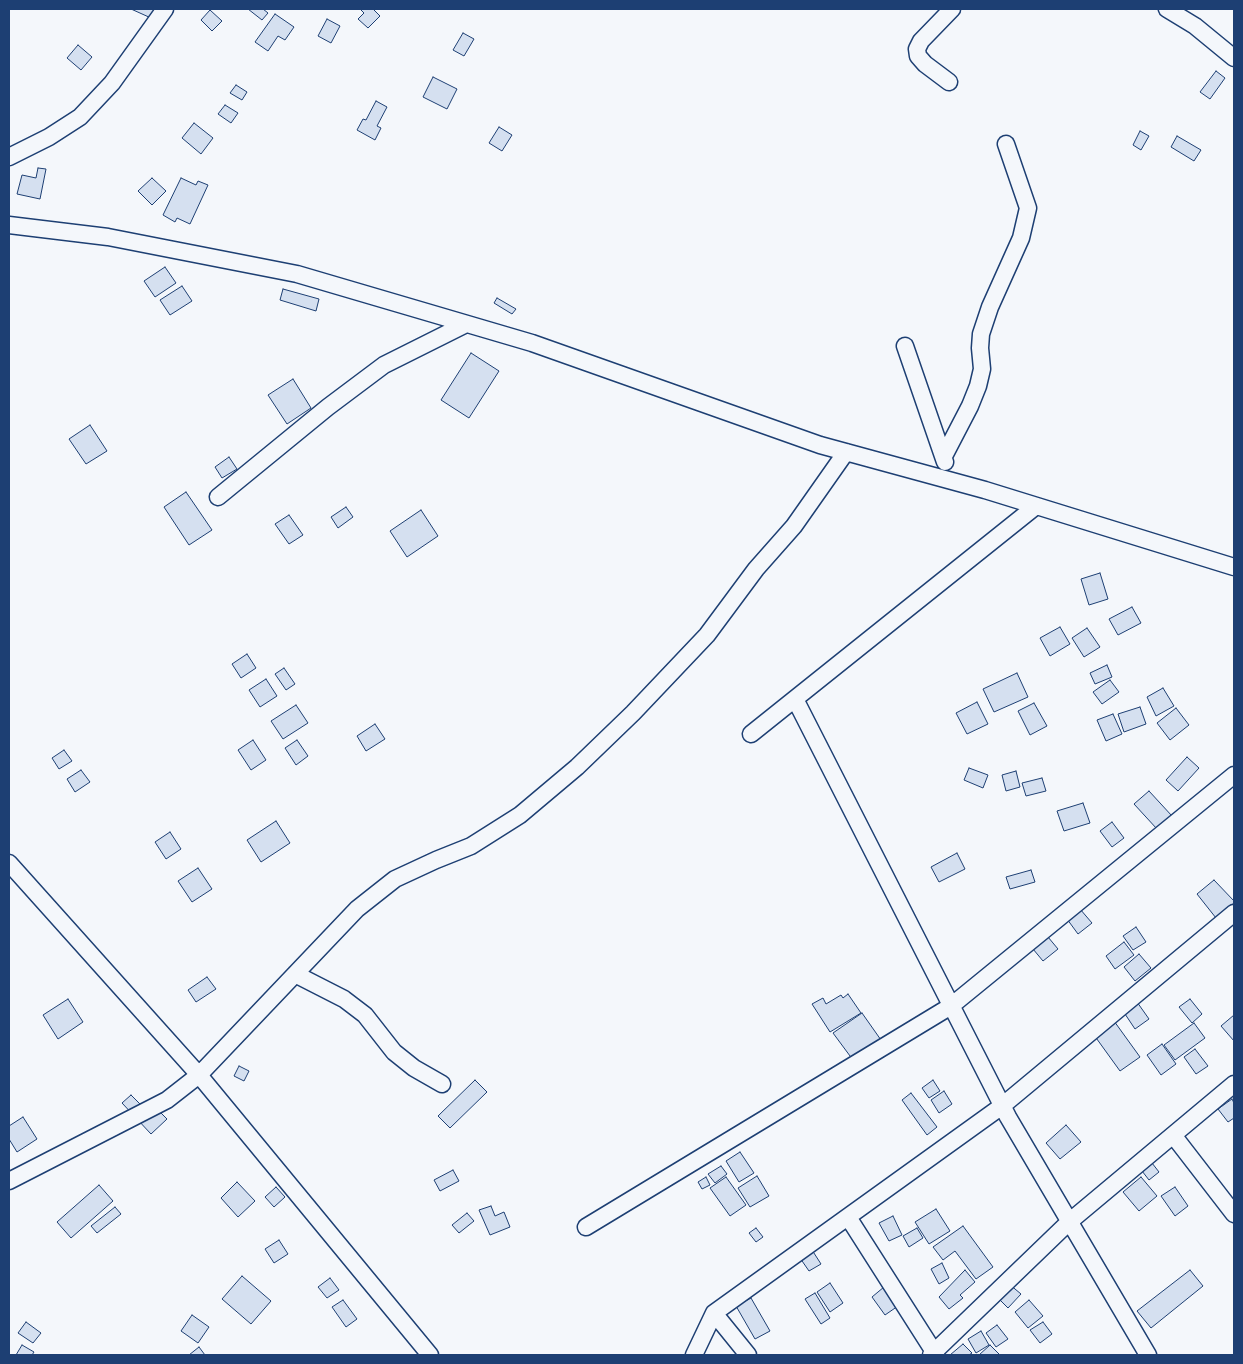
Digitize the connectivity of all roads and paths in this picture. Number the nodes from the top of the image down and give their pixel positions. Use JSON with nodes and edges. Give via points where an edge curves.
{"nodes":[{"id":1,"x":165,"y":9,"type":"edge"},
{"id":2,"x":952,"y":9,"type":"edge"},
{"id":3,"x":1167,"y":9,"type":"edge"},
{"id":4,"x":1234,"y":58,"type":"edge"},
{"id":5,"x":949,"y":82,"type":"dead end"},
{"id":6,"x":1006,"y":144,"type":"dead end"},
{"id":7,"x":9,"y":156,"type":"edge"},
{"id":8,"x":9,"y":225,"type":"edge"},
{"id":9,"x":466,"y":324,"type":"junction"},
{"id":10,"x":906,"y":346,"type":"dead end"},
{"id":11,"x":846,"y":452,"type":"junction"},
{"id":12,"x":944,"y":456,"type":"junction"},
{"id":13,"x":949,"y":481,"type":"junction"},
{"id":14,"x":218,"y":497,"type":"dead end"},
{"id":15,"x":1036,"y":506,"type":"junction"},
{"id":16,"x":1234,"y":567,"type":"edge"},
{"id":17,"x":795,"y":699,"type":"junction"},
{"id":18,"x":751,"y":734,"type":"dead end"},
{"id":19,"x":1234,"y":775,"type":"edge"},
{"id":20,"x":9,"y":863,"type":"edge"},
{"id":21,"x":1234,"y":913,"type":"edge"},
{"id":22,"x":295,"y":974,"type":"junction"},
{"id":23,"x":951,"y":1006,"type":"junction"},
{"id":24,"x":200,"y":1075,"type":"junction"},
{"id":25,"x":442,"y":1084,"type":"dead end"},
{"id":26,"x":1234,"y":1084,"type":"edge"},
{"id":27,"x":1002,"y":1106,"type":"junction"},
{"id":28,"x":1173,"y":1135,"type":"junction"},
{"id":29,"x":9,"y":1182,"type":"edge"},
{"id":30,"x":1234,"y":1214,"type":"edge"},
{"id":31,"x":848,"y":1217,"type":"junction"},
{"id":32,"x":1069,"y":1222,"type":"junction"},
{"id":33,"x":586,"y":1228,"type":"dead end"},
{"id":34,"x":714,"y":1313,"type":"junction"},
{"id":35,"x":934,"y":1354,"type":"edge"},
{"id":36,"x":430,"y":1355,"type":"edge"},
{"id":37,"x":694,"y":1355,"type":"edge"},
{"id":38,"x":748,"y":1355,"type":"edge"},
{"id":39,"x":1148,"y":1355,"type":"edge"}],
"edges":[{"from":1,"to":7,"type":"street","via":[[112,83],[80,117],[49,137]]},
{"from":2,"to":5,"type":"street","via":[[921,40],[917,49],[925,64]]},
{"from":3,"to":4,"type":"street","via":[[1195,26]]},
{"from":6,"to":12,"type":"street","via":[[1028,208],[1021,238],[981,334],[982,369],[978,386]]},
{"from":8,"to":9,"type":"street","via":[[108,236],[297,274]]},
{"from":9,"to":11,"type":"street","via":[[532,343]]},
{"from":9,"to":14,"type":"street","via":[[384,365]]},
{"from":10,"to":12,"type":"street","via":[[934,435]]},
{"from":11,"to":13,"type":"street"},
{"from":11,"to":22,"type":"street","via":[[794,526],[707,635],[577,767],[520,815],[471,846],[395,879],[357,909]]},
{"from":12,"to":13,"type":"street"},
{"from":13,"to":15,"type":"street"},
{"from":15,"to":16,"type":"street"},
{"from":15,"to":17,"type":"street"},
{"from":17,"to":18,"type":"street"},
{"from":17,"to":23,"type":"street"},
{"from":19,"to":23,"type":"street"},
{"from":20,"to":24,"type":"street"},
{"from":21,"to":27,"type":"street"},
{"from":22,"to":24,"type":"street"},
{"from":22,"to":25,"type":"street","via":[[344,999],[365,1015],[394,1052]]},
{"from":23,"to":27,"type":"street"},
{"from":23,"to":33,"type":"street"},
{"from":24,"to":29,"type":"street","via":[[167,1100]]},
{"from":24,"to":36,"type":"street"},
{"from":26,"to":28,"type":"street"},
{"from":27,"to":31,"type":"street"},
{"from":27,"to":32,"type":"street"},
{"from":28,"to":30,"type":"street"},
{"from":28,"to":32,"type":"street"},
{"from":31,"to":34,"type":"street"},
{"from":31,"to":35,"type":"street"},
{"from":32,"to":35,"type":"street"},
{"from":32,"to":39,"type":"street"},
{"from":34,"to":37,"type":"street"},
{"from":34,"to":38,"type":"street"}]}
